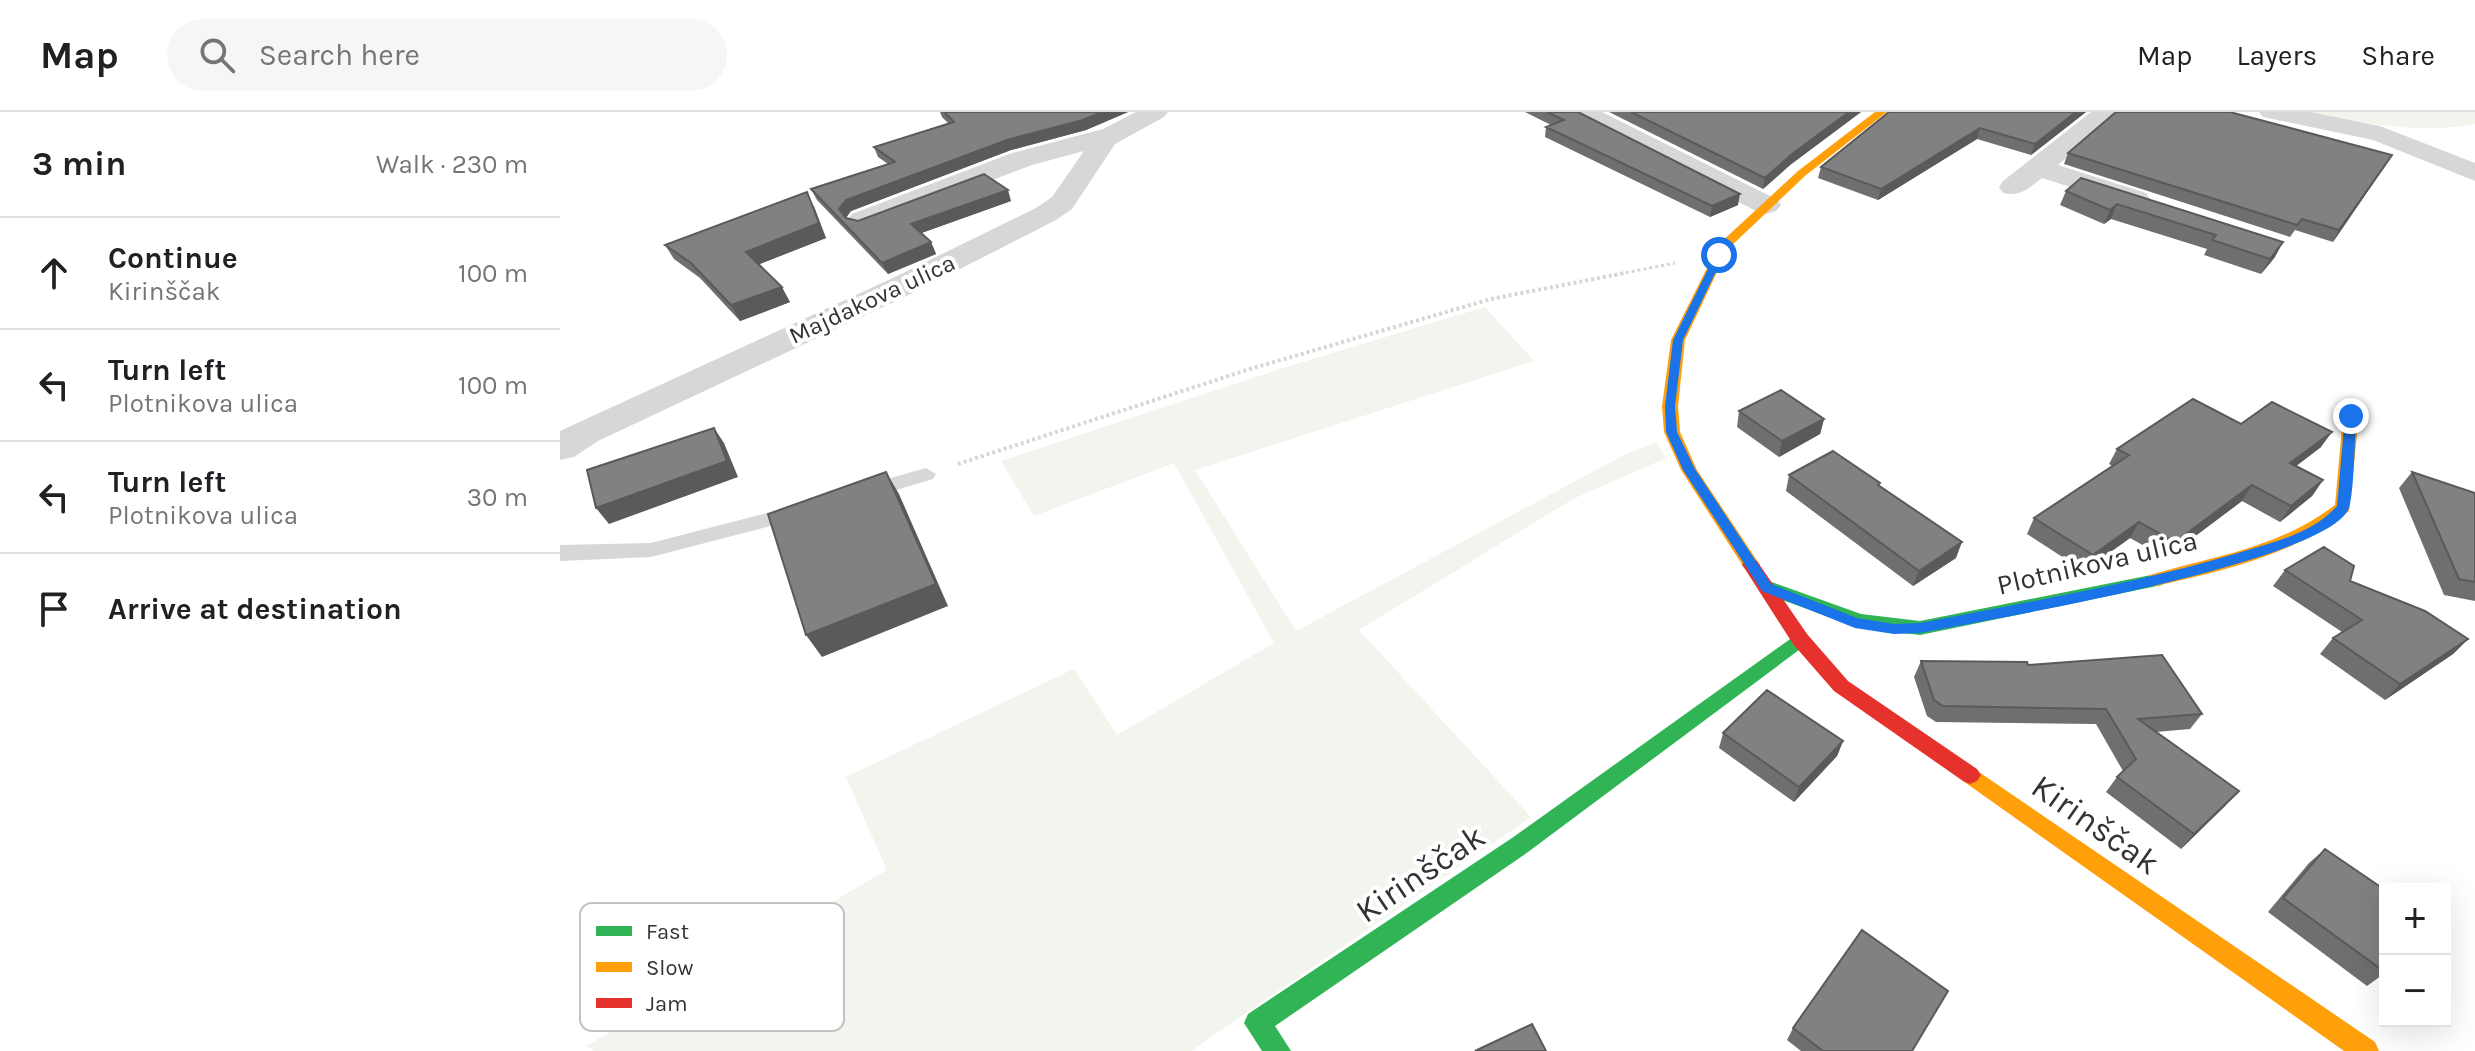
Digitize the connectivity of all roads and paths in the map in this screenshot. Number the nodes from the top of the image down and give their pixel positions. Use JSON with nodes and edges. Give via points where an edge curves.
{"nodes":[{"id":1,"x":1155,"y":112,"type":"edge"},
{"id":2,"x":1582,"y":112,"type":"edge"},
{"id":3,"x":1882,"y":112,"type":"edge"},
{"id":4,"x":2107,"y":112,"type":"edge"},
{"id":5,"x":2272,"y":112,"type":"edge"},
{"id":6,"x":1112,"y":135,"type":"junction"},
{"id":7,"x":2040,"y":168,"type":"junction"},
{"id":8,"x":2475,"y":173,"type":"edge"},
{"id":9,"x":2013,"y":187,"type":"dead end"},
{"id":10,"x":1766,"y":205,"type":"junction"},
{"id":11,"x":2159,"y":206,"type":"edge"},
{"id":12,"x":862,"y":220,"type":"edge"},
{"id":13,"x":1719,"y":255,"type":"junction"},
{"id":14,"x":2351,"y":416,"type":"dead end"},
{"id":15,"x":560,"y":448,"type":"edge"},
{"id":16,"x":926,"y":474,"type":"joint"},
{"id":17,"x":852,"y":497,"type":"edge"},
{"id":18,"x":822,"y":505,"type":"edge"},
{"id":19,"x":560,"y":553,"type":"edge"},
{"id":20,"x":1766,"y":587,"type":"junction"},
{"id":21,"x":1800,"y":639,"type":"junction"},
{"id":22,"x":1278,"y":1051,"type":"edge"},
{"id":23,"x":2366,"y":1051,"type":"edge"}],
"edges":[{"from":1,"to":6,"type":"street","name":"Majdakova ulica"},
{"from":2,"to":10,"type":"street"},
{"from":3,"to":10,"type":"street","name":"Kirinščak"},
{"from":4,"to":7,"type":"street"},
{"from":5,"to":8,"type":"street","via":[[2380,134]]},
{"from":6,"to":12,"type":"street","via":[[1022,159]]},
{"from":6,"to":15,"type":"street","name":"Majdakova ulica","via":[[1062,203],[1046,214]]},
{"from":7,"to":9,"type":"street"},
{"from":7,"to":11,"type":"street"},
{"from":10,"to":13,"type":"street","name":"Kirinščak"},
{"from":13,"to":16,"type":"path","via":[[1491,299],[1250,369]]},
{"from":13,"to":20,"type":"street","name":"Kirinščak","via":[[1678,340],[1672,432],[1689,470]]},
{"from":14,"to":20,"type":"street","name":"Plotnikova ulica","via":[[2343,507],[2331,520],[2300,538],[2166,579],[1894,629],[1855,623]]},
{"from":16,"to":17,"type":"lane"},
{"from":18,"to":19,"type":"lane","via":[[651,550]]},
{"from":20,"to":21,"type":"street","name":"Kirinščak"},
{"from":21,"to":22,"type":"street","name":"Kirinščak","via":[[1520,845],[1257,1023]]},
{"from":21,"to":23,"type":"street","name":"Kirinščak","via":[[1841,686]]}]}
